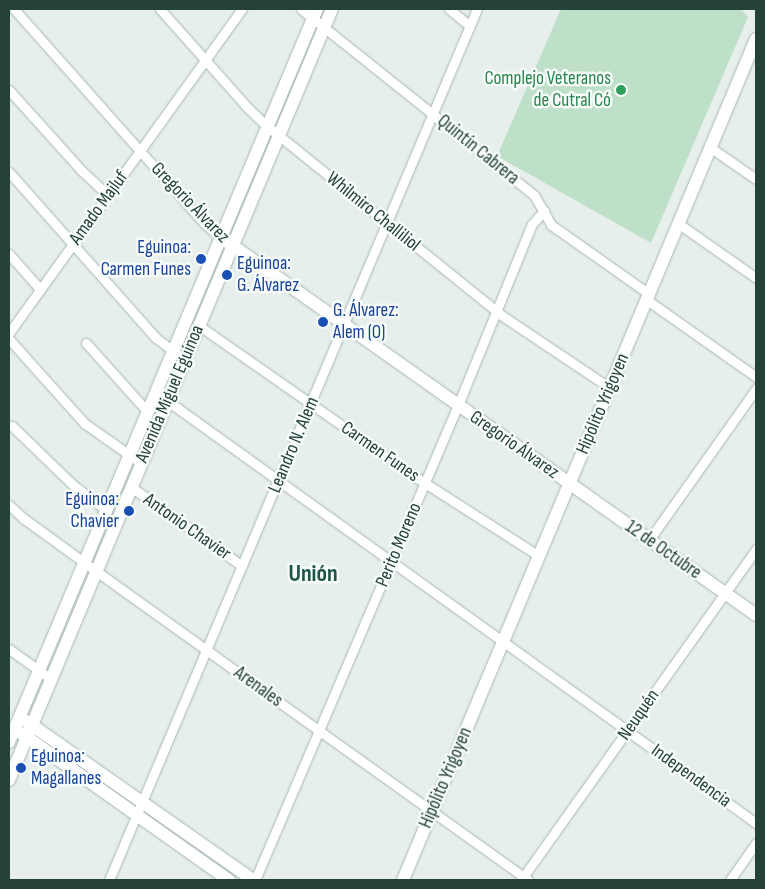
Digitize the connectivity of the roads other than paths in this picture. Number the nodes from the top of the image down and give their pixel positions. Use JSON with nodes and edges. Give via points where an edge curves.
{"nodes":[{"id":1,"x":14,"y":9,"type":"edge"},
{"id":2,"x":160,"y":9,"type":"edge"},
{"id":3,"x":242,"y":9,"type":"edge"},
{"id":4,"x":301,"y":9,"type":"edge"},
{"id":5,"x":332,"y":9,"type":"edge"},
{"id":6,"x":449,"y":9,"type":"edge"},
{"id":7,"x":477,"y":9,"type":"edge"},
{"id":8,"x":315,"y":13,"type":"edge"},
{"id":9,"x":470,"y":26,"type":"junction"},
{"id":10,"x":324,"y":27,"type":"junction"},
{"id":11,"x":756,"y":39,"type":"edge"},
{"id":12,"x":205,"y":60,"type":"junction"},
{"id":13,"x":10,"y":90,"type":"edge"},
{"id":14,"x":433,"y":114,"type":"junction"},
{"id":15,"x":267,"y":126,"type":"junction"},
{"id":16,"x":278,"y":135,"type":"junction"},
{"id":17,"x":711,"y":148,"type":"junction"},
{"id":18,"x":140,"y":151,"type":"junction"},
{"id":19,"x":9,"y":172,"type":"edge"},
{"id":20,"x":756,"y":179,"type":"edge"},
{"id":21,"x":108,"y":195,"type":"junction"},
{"id":22,"x":544,"y":211,"type":"junction"},
{"id":23,"x":386,"y":224,"type":"junction"},
{"id":24,"x":679,"y":224,"type":"junction"},
{"id":25,"x":220,"y":237,"type":"junction"},
{"id":26,"x":73,"y":244,"type":"junction"},
{"id":27,"x":232,"y":246,"type":"junction"},
{"id":28,"x":9,"y":254,"type":"edge"},
{"id":29,"x":756,"y":278,"type":"edge"},
{"id":30,"x":40,"y":289,"type":"junction"},
{"id":31,"x":648,"y":297,"type":"junction"},
{"id":32,"x":496,"y":311,"type":"junction"},
{"id":33,"x":344,"y":325,"type":"junction"},
{"id":34,"x":198,"y":326,"type":"junction"},
{"id":35,"x":9,"y":333,"type":"edge"},
{"id":36,"x":9,"y":339,"type":"edge"},
{"id":37,"x":86,"y":343,"type":"dead end"},
{"id":38,"x":172,"y":350,"type":"junction"},
{"id":39,"x":184,"y":359,"type":"junction"},
{"id":40,"x":756,"y":377,"type":"edge"},
{"id":41,"x":610,"y":388,"type":"junction"},
{"id":42,"x":756,"y":389,"type":"edge"},
{"id":43,"x":155,"y":392,"type":"junction"},
{"id":44,"x":167,"y":400,"type":"junction"},
{"id":45,"x":311,"y":404,"type":"junction"},
{"id":46,"x":458,"y":405,"type":"junction"},
{"id":47,"x":147,"y":411,"type":"junction"},
{"id":48,"x":12,"y":426,"type":"dead end"},
{"id":49,"x":129,"y":455,"type":"junction"},
{"id":50,"x":141,"y":463,"type":"junction"},
{"id":51,"x":278,"y":480,"type":"junction"},
{"id":52,"x":425,"y":483,"type":"junction"},
{"id":53,"x":570,"y":484,"type":"junction"},
{"id":54,"x":131,"y":487,"type":"junction"},
{"id":55,"x":9,"y":505,"type":"edge"},
{"id":56,"x":106,"y":510,"type":"junction"},
{"id":57,"x":649,"y":540,"type":"junction"},
{"id":58,"x":756,"y":549,"type":"edge"},
{"id":59,"x":539,"y":556,"type":"junction"},
{"id":60,"x":392,"y":561,"type":"junction"},
{"id":61,"x":84,"y":562,"type":"junction"},
{"id":62,"x":242,"y":566,"type":"junction"},
{"id":63,"x":96,"y":571,"type":"junction"},
{"id":64,"x":725,"y":593,"type":"junction"},
{"id":65,"x":756,"y":615,"type":"edge"},
{"id":66,"x":503,"y":641,"type":"junction"},
{"id":67,"x":9,"y":650,"type":"edge"},
{"id":68,"x":207,"y":651,"type":"junction"},
{"id":69,"x":39,"y":670,"type":"junction"},
{"id":70,"x":51,"y":679,"type":"junction"},
{"id":71,"x":19,"y":717,"type":"junction"},
{"id":72,"x":32,"y":725,"type":"junction"},
{"id":73,"x":14,"y":729,"type":"junction"},
{"id":74,"x":628,"y":730,"type":"junction"},
{"id":75,"x":319,"y":732,"type":"junction"},
{"id":76,"x":27,"y":737,"type":"junction"},
{"id":77,"x":9,"y":742,"type":"edge"},
{"id":78,"x":9,"y":780,"type":"edge"},
{"id":79,"x":142,"y":802,"type":"junction"},
{"id":80,"x":432,"y":813,"type":"junction"},
{"id":81,"x":136,"y":815,"type":"junction"},
{"id":82,"x":756,"y":823,"type":"edge"},
{"id":83,"x":756,"y":843,"type":"edge"},
{"id":84,"x":524,"y":879,"type":"edge"},
{"id":85,"x":109,"y":880,"type":"edge"},
{"id":86,"x":229,"y":880,"type":"edge"},
{"id":87,"x":254,"y":880,"type":"edge"},
{"id":88,"x":403,"y":880,"type":"edge"},
{"id":89,"x":730,"y":880,"type":"edge"}],
"edges":[{"from":1,"to":18,"type":"street","name":"Gregorio Álvarez"},
{"from":2,"to":12,"type":"street","name":"Whilmiro Challiliol"},
{"from":3,"to":12,"type":"street","name":"Amado Majluf"},
{"from":4,"to":8,"type":"street","name":"Quintín Cabrera"},
{"from":5,"to":10,"type":"main road","name":"Avenida Miguel Eguinoa"},
{"from":6,"to":9,"type":"street"},
{"from":7,"to":9,"type":"street","name":"Leandro N. Alem"},
{"from":8,"to":10,"type":"street","name":"Quintín Cabrera"},
{"from":8,"to":15,"type":"main road","name":"Avenida Miguel Eguinoa"},
{"from":9,"to":14,"type":"street","name":"Leandro N. Alem"},
{"from":10,"to":14,"type":"street","name":"Quintín Cabrera"},
{"from":10,"to":16,"type":"main road","name":"Avenida Miguel Eguinoa"},
{"from":11,"to":17,"type":"main road","name":"Hipólito Yrigoyen"},
{"from":12,"to":15,"type":"street","name":"Whilmiro Challiliol"},
{"from":12,"to":18,"type":"street","name":"Amado Majluf"},
{"from":13,"to":21,"type":"street","via":[[82,171]]},
{"from":14,"to":22,"type":"street","name":"Quintín Cabrera","via":[[534,194]]},
{"from":14,"to":23,"type":"street","name":"Leandro N. Alem"},
{"from":15,"to":16,"type":"street","name":"Whilmiro Challiliol"},
{"from":15,"to":25,"type":"main road","name":"Avenida Miguel Eguinoa"},
{"from":16,"to":23,"type":"street","name":"Whilmiro Challiliol"},
{"from":16,"to":27,"type":"main road","name":"Avenida Miguel Eguinoa"},
{"from":17,"to":20,"type":"street"},
{"from":17,"to":24,"type":"main road","name":"Hipólito Yrigoyen"},
{"from":18,"to":21,"type":"street","name":"Amado Majluf"},
{"from":18,"to":25,"type":"street","name":"Gregorio Álvarez"},
{"from":19,"to":26,"type":"street"},
{"from":21,"to":26,"type":"street","name":"Amado Majluf"},
{"from":22,"to":31,"type":"street","name":"Quintín Cabrera","via":[[557,229]]},
{"from":22,"to":32,"type":"street","name":"Perito Moreno","via":[[532,224]]},
{"from":23,"to":32,"type":"street","name":"Whilmiro Challiliol"},
{"from":23,"to":33,"type":"street","name":"Leandro N. Alem"},
{"from":24,"to":29,"type":"street"},
{"from":24,"to":31,"type":"main road","name":"Hipólito Yrigoyen"},
{"from":25,"to":27,"type":"main road","name":"Gregorio Álvarez"},
{"from":25,"to":38,"type":"main road","name":"Avenida Miguel Eguinoa"},
{"from":26,"to":30,"type":"street","name":"Amado Majluf"},
{"from":26,"to":38,"type":"street","via":[[153,335]]},
{"from":27,"to":33,"type":"main road","name":"Gregorio Álvarez"},
{"from":27,"to":34,"type":"main road","name":"Avenida Miguel Eguinoa"},
{"from":28,"to":30,"type":"street"},
{"from":30,"to":35,"type":"street","name":"Amado Majluf"},
{"from":31,"to":40,"type":"street","name":"Quintín Cabrera"},
{"from":31,"to":41,"type":"main road","name":"Hipólito Yrigoyen"},
{"from":32,"to":41,"type":"street","name":"Whilmiro Challiliol"},
{"from":32,"to":46,"type":"street","name":"Perito Moreno"},
{"from":33,"to":45,"type":"street","name":"Leandro N. Alem"},
{"from":33,"to":46,"type":"main road","name":"Gregorio Álvarez"},
{"from":34,"to":39,"type":"main road","name":"Avenida Miguel Eguinoa"},
{"from":34,"to":45,"type":"street","name":"Carmen Funes"},
{"from":36,"to":49,"type":"street","name":"Antonio Chavier","via":[[84,423]]},
{"from":37,"to":47,"type":"street"},
{"from":38,"to":39,"type":"street"},
{"from":38,"to":43,"type":"main road","name":"Avenida Miguel Eguinoa"},
{"from":39,"to":44,"type":"main road","name":"Avenida Miguel Eguinoa"},
{"from":41,"to":53,"type":"main road","name":"Hipólito Yrigoyen"},
{"from":42,"to":57,"type":"street"},
{"from":43,"to":44,"type":"street","name":"Independencia"},
{"from":43,"to":47,"type":"main road","name":"Avenida Miguel Eguinoa"},
{"from":44,"to":50,"type":"main road","name":"Avenida Miguel Eguinoa"},
{"from":44,"to":51,"type":"street","name":"Independencia"},
{"from":45,"to":51,"type":"street","name":"Leandro N. Alem"},
{"from":45,"to":52,"type":"street","name":"Carmen Funes"},
{"from":46,"to":52,"type":"street","name":"Perito Moreno"},
{"from":46,"to":53,"type":"main road","name":"Gregorio Álvarez"},
{"from":47,"to":49,"type":"main road","name":"Avenida Miguel Eguinoa"},
{"from":48,"to":56,"type":"street","via":[[67,480]]},
{"from":49,"to":50,"type":"street","name":"Antonio Chavier"},
{"from":49,"to":56,"type":"main road","name":"Avenida Miguel Eguinoa"},
{"from":50,"to":54,"type":"main road","name":"Avenida Miguel Eguinoa"},
{"from":51,"to":60,"type":"street","name":"Independencia"},
{"from":51,"to":62,"type":"street","name":"Leandro N. Alem"},
{"from":52,"to":59,"type":"street","name":"Carmen Funes"},
{"from":52,"to":60,"type":"street","name":"Perito Moreno"},
{"from":53,"to":57,"type":"main road","name":"12 de Octubre"},
{"from":53,"to":59,"type":"main road","name":"Hipólito Yrigoyen"},
{"from":54,"to":62,"type":"street","name":"Antonio Chavier"},
{"from":54,"to":63,"type":"main road","name":"Avenida Miguel Eguinoa"},
{"from":55,"to":61,"type":"street","name":"Arenales"},
{"from":56,"to":61,"type":"main road","name":"Avenida Miguel Eguinoa"},
{"from":57,"to":64,"type":"main road","name":"12 de Octubre"},
{"from":58,"to":64,"type":"street","name":"Neuquén"},
{"from":59,"to":66,"type":"main road","name":"Hipólito Yrigoyen"},
{"from":60,"to":66,"type":"street","name":"Independencia"},
{"from":60,"to":75,"type":"street","name":"Perito Moreno"},
{"from":61,"to":63,"type":"street","name":"Arenales"},
{"from":61,"to":69,"type":"main road","name":"Avenida Miguel Eguinoa"},
{"from":62,"to":68,"type":"street","name":"Leandro N. Alem"},
{"from":63,"to":68,"type":"street","name":"Arenales"},
{"from":63,"to":70,"type":"main road","name":"Avenida Miguel Eguinoa"},
{"from":64,"to":65,"type":"main road","name":"12 de Octubre"},
{"from":64,"to":74,"type":"street","name":"Neuquén"},
{"from":66,"to":74,"type":"street","name":"Independencia"},
{"from":66,"to":80,"type":"main road","name":"Hipólito Yrigoyen"},
{"from":67,"to":69,"type":"street"},
{"from":68,"to":75,"type":"street","name":"Arenales"},
{"from":68,"to":79,"type":"street","name":"Leandro N. Alem"},
{"from":69,"to":70,"type":"street"},
{"from":69,"to":71,"type":"main road","name":"Avenida Miguel Eguinoa"},
{"from":70,"to":72,"type":"main road","name":"Avenida Miguel Eguinoa"},
{"from":71,"to":72,"type":"main road"},
{"from":71,"to":73,"type":"main road","name":"Avenida Miguel Eguinoa"},
{"from":72,"to":76,"type":"main road","name":"Avenida Miguel Eguinoa"},
{"from":72,"to":79,"type":"main road"},
{"from":73,"to":76,"type":"main road"},
{"from":73,"to":77,"type":"main road","name":"Avenida Miguel Eguinoa"},
{"from":74,"to":82,"type":"street","name":"Independencia"},
{"from":74,"to":84,"type":"street","name":"Neuquén"},
{"from":75,"to":80,"type":"street","name":"Arenales"},
{"from":75,"to":87,"type":"street","name":"Perito Moreno"},
{"from":76,"to":78,"type":"main road","name":"Avenida Miguel Eguinoa"},
{"from":76,"to":81,"type":"main road"},
{"from":79,"to":81,"type":"street","name":"Leandro N. Alem"},
{"from":79,"to":87,"type":"main road"},
{"from":80,"to":84,"type":"street","name":"Arenales"},
{"from":80,"to":88,"type":"main road","name":"Hipólito Yrigoyen"},
{"from":81,"to":85,"type":"street","name":"Leandro N. Alem"},
{"from":81,"to":86,"type":"main road"},
{"from":83,"to":89,"type":"street"}]}
